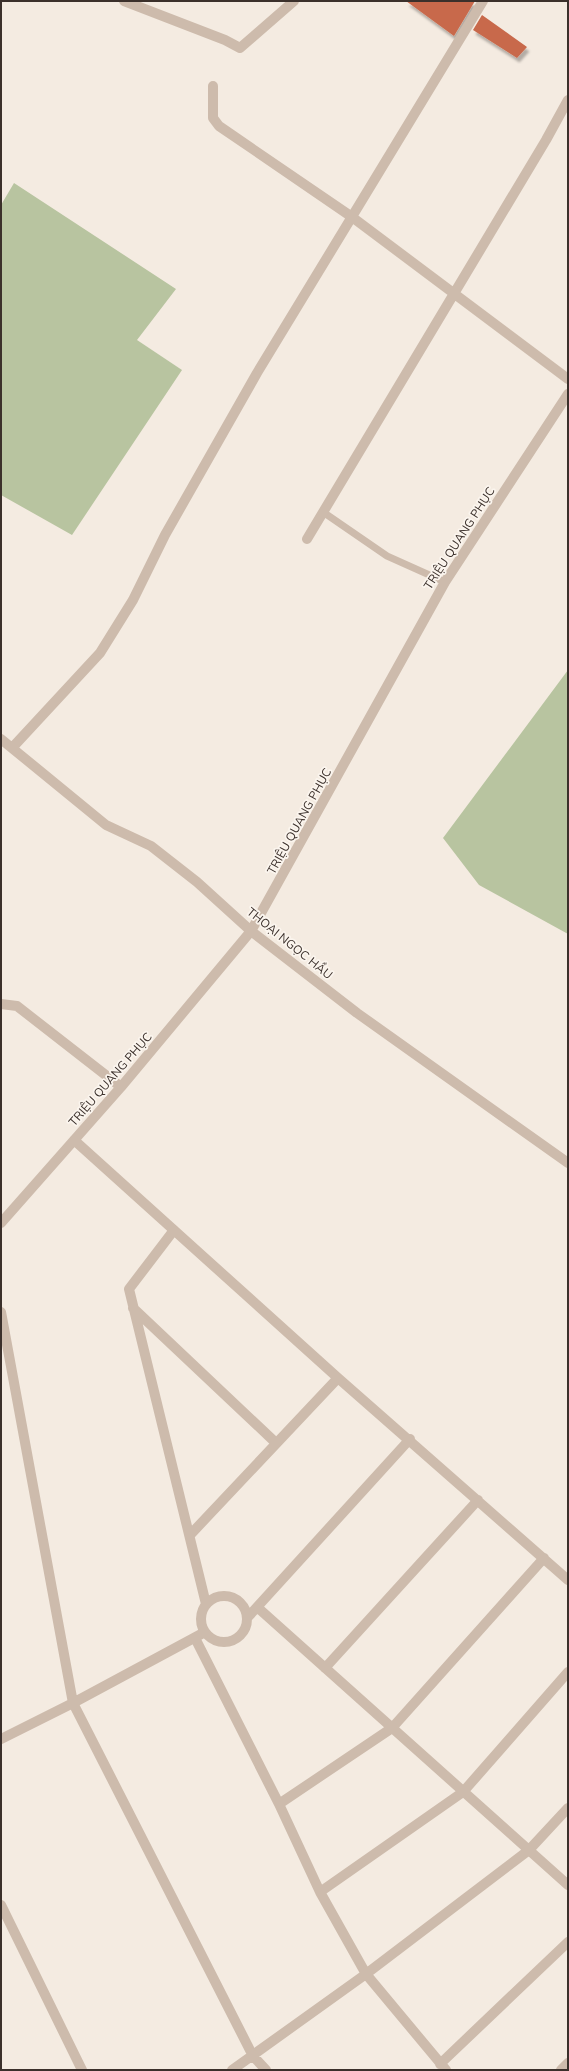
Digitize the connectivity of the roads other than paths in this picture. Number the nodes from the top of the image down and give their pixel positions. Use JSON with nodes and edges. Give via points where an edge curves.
{"nodes":[{"id":1,"x":124,"y":1,"type":"edge"},
{"id":2,"x":294,"y":1,"type":"edge"},
{"id":3,"x":483,"y":1,"type":"edge"},
{"id":4,"x":213,"y":86,"type":"dead end"},
{"id":5,"x":568,"y":100,"type":"edge"},
{"id":6,"x":352,"y":217,"type":"junction"},
{"id":7,"x":454,"y":295,"type":"junction"},
{"id":8,"x":568,"y":379,"type":"edge"},
{"id":9,"x":568,"y":394,"type":"edge"},
{"id":10,"x":323,"y":512,"type":"junction"},
{"id":11,"x":307,"y":539,"type":"dead end"},
{"id":12,"x":445,"y":582,"type":"junction"},
{"id":13,"x":1,"y":739,"type":"edge"},
{"id":14,"x":12,"y":748,"type":"junction"},
{"id":15,"x":251,"y":931,"type":"junction"},
{"id":16,"x":1,"y":1004,"type":"edge"},
{"id":17,"x":121,"y":1087,"type":"junction"},
{"id":18,"x":74,"y":1140,"type":"junction"},
{"id":19,"x":568,"y":1163,"type":"edge"},
{"id":20,"x":1,"y":1223,"type":"edge"},
{"id":21,"x":174,"y":1230,"type":"junction"},
{"id":22,"x":133,"y":1308,"type":"junction"},
{"id":23,"x":1,"y":1312,"type":"edge"},
{"id":24,"x":338,"y":1378,"type":"junction"},
{"id":25,"x":410,"y":1439,"type":"junction"},
{"id":26,"x":276,"y":1443,"type":"junction"},
{"id":27,"x":478,"y":1500,"type":"junction"},
{"id":28,"x":190,"y":1535,"type":"junction"},
{"id":29,"x":544,"y":1558,"type":"junction"},
{"id":30,"x":568,"y":1580,"type":"edge"},
{"id":31,"x":206,"y":1604,"type":"junction"},
{"id":32,"x":257,"y":1607,"type":"junction"},
{"id":33,"x":248,"y":1617,"type":"junction"},
{"id":34,"x":205,"y":1632,"type":"junction"},
{"id":35,"x":195,"y":1638,"type":"junction"},
{"id":36,"x":325,"y":1668,"type":"junction"},
{"id":37,"x":568,"y":1672,"type":"edge"},
{"id":38,"x":73,"y":1703,"type":"junction"},
{"id":39,"x":392,"y":1728,"type":"junction"},
{"id":40,"x":1,"y":1739,"type":"edge"},
{"id":41,"x":463,"y":1792,"type":"junction"},
{"id":42,"x":279,"y":1804,"type":"junction"},
{"id":43,"x":568,"y":1808,"type":"edge"},
{"id":44,"x":529,"y":1850,"type":"junction"},
{"id":45,"x":568,"y":1885,"type":"edge"},
{"id":46,"x":320,"y":1892,"type":"junction"},
{"id":47,"x":1,"y":1905,"type":"edge"},
{"id":48,"x":568,"y":1942,"type":"edge"},
{"id":49,"x":366,"y":1974,"type":"junction"},
{"id":50,"x":253,"y":2056,"type":"junction"},
{"id":51,"x":568,"y":2063,"type":"edge"},
{"id":52,"x":443,"y":2067,"type":"edge"},
{"id":53,"x":82,"y":2070,"type":"edge"},
{"id":54,"x":232,"y":2070,"type":"edge"},
{"id":55,"x":266,"y":2070,"type":"edge"},
{"id":56,"x":561,"y":2070,"type":"edge"}],
"edges":[{"from":1,"to":2,"type":"street","via":[[240,48]]},
{"from":3,"to":6,"type":"street"},
{"from":4,"to":6,"type":"street","via":[[213,118],[219,126]]},
{"from":5,"to":7,"type":"street"},
{"from":6,"to":7,"type":"street"},
{"from":6,"to":14,"type":"street","via":[[253,380],[165,535],[133,600],[100,652]]},
{"from":7,"to":8,"type":"street"},
{"from":7,"to":10,"type":"street"},
{"from":9,"to":12,"type":"street","name":"TRIỆU QUANG PHỤC"},
{"from":10,"to":11,"type":"street"},
{"from":10,"to":12,"type":"lane","via":[[387,556]]},
{"from":12,"to":15,"type":"street","name":"TRIỆU QUANG PHỤC"},
{"from":13,"to":14,"type":"street","name":"THOẠI NGỌC HẦU"},
{"from":14,"to":15,"type":"street","name":"THOẠI NGỌC HẦU","via":[[106,825],[151,846],[197,882]]},
{"from":15,"to":17,"type":"street","name":"TRIỆU QUANG PHỤC"},
{"from":15,"to":19,"type":"street","name":"THOẠI NGỌC HẦU","via":[[358,1013]]},
{"from":16,"to":17,"type":"street","via":[[17,1006]]},
{"from":17,"to":18,"type":"street","name":"TRIỆU QUANG PHỤC"},
{"from":18,"to":20,"type":"street","name":"TRIỆU QUANG PHỤC"},
{"from":18,"to":21,"type":"street"},
{"from":21,"to":22,"type":"street","via":[[129,1290]]},
{"from":21,"to":24,"type":"street"},
{"from":22,"to":26,"type":"street"},
{"from":22,"to":28,"type":"street"},
{"from":23,"to":38,"type":"street"},
{"from":24,"to":25,"type":"street"},
{"from":24,"to":26,"type":"street"},
{"from":25,"to":27,"type":"street"},
{"from":25,"to":32,"type":"street"},
{"from":26,"to":28,"type":"street"},
{"from":27,"to":29,"type":"street"},
{"from":27,"to":36,"type":"street"},
{"from":28,"to":31,"type":"street"},
{"from":29,"to":30,"type":"street"},
{"from":29,"to":39,"type":"street"},
{"from":31,"to":33,"type":"street","via":[[212,1598],[228,1595],[241,1603]]},
{"from":31,"to":34,"type":"street","via":[[201,1618]]},
{"from":32,"to":33,"type":"street"},
{"from":32,"to":36,"type":"street"},
{"from":33,"to":34,"type":"street","via":[[244,1632],[231,1641],[216,1641]]},
{"from":34,"to":35,"type":"street"},
{"from":35,"to":38,"type":"street"},
{"from":35,"to":42,"type":"street"},
{"from":36,"to":39,"type":"street"},
{"from":37,"to":41,"type":"street"},
{"from":38,"to":40,"type":"street"},
{"from":38,"to":50,"type":"street"},
{"from":39,"to":41,"type":"street"},
{"from":39,"to":42,"type":"street"},
{"from":41,"to":44,"type":"street"},
{"from":41,"to":46,"type":"street"},
{"from":42,"to":46,"type":"street"},
{"from":43,"to":44,"type":"street"},
{"from":44,"to":45,"type":"street"},
{"from":44,"to":49,"type":"street"},
{"from":46,"to":49,"type":"street"},
{"from":47,"to":53,"type":"street"},
{"from":48,"to":52,"type":"street"},
{"from":49,"to":50,"type":"street"},
{"from":49,"to":52,"type":"street"},
{"from":50,"to":54,"type":"street"},
{"from":50,"to":55,"type":"street"},
{"from":51,"to":56,"type":"street"}]}
